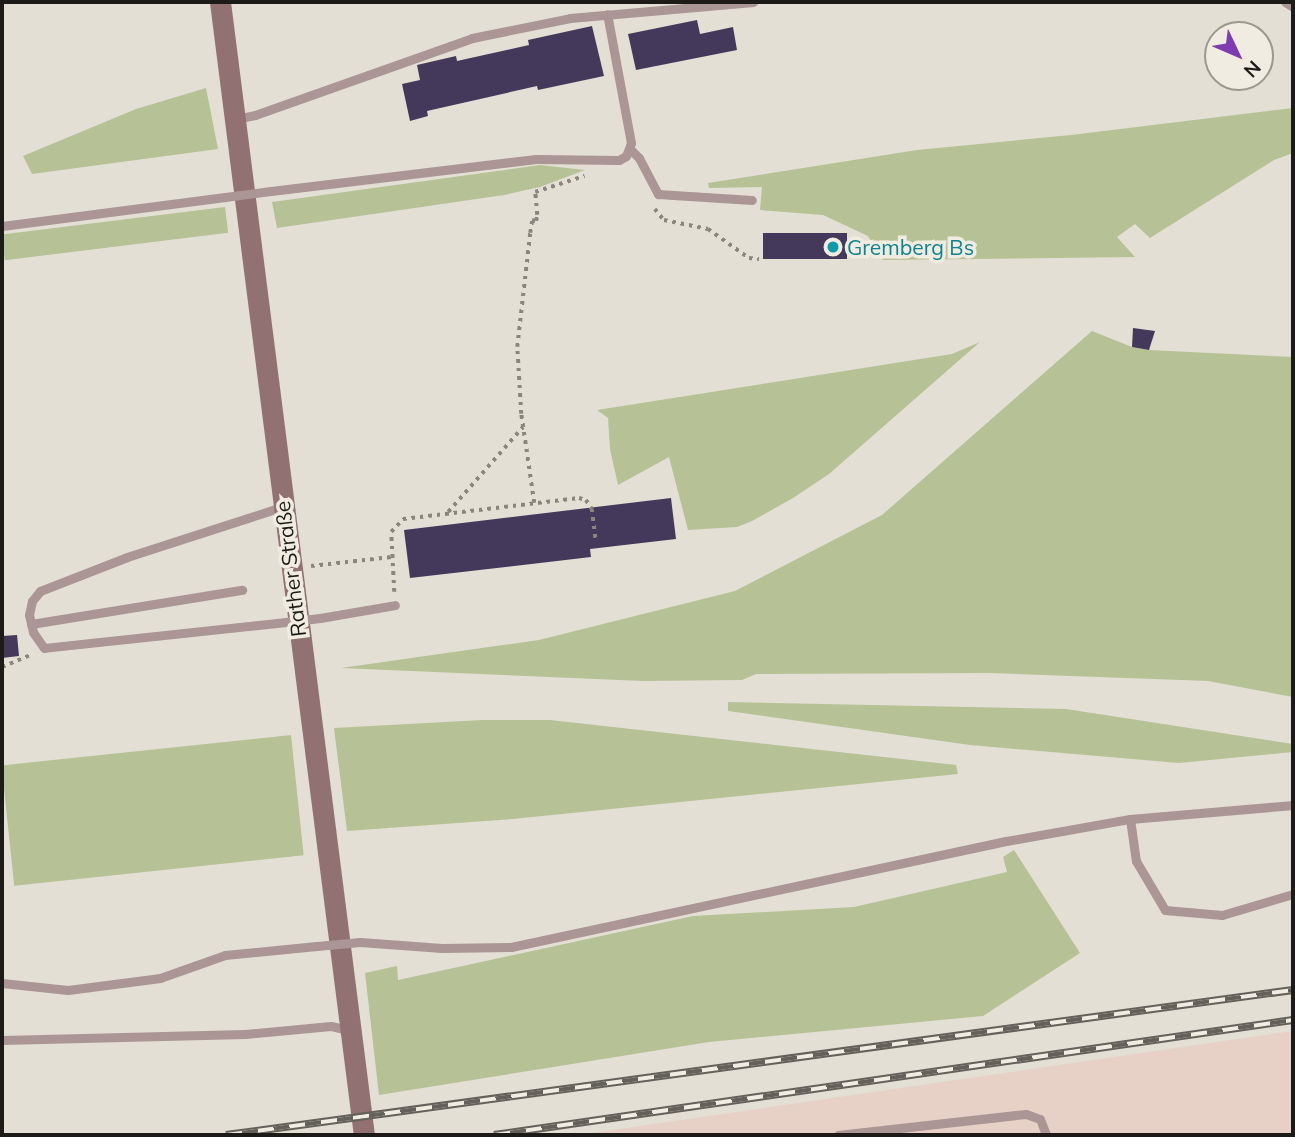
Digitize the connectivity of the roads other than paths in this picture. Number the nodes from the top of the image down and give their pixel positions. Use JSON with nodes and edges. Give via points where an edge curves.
{"nodes":[{"id":1,"x":220,"y":2,"type":"edge"},
{"id":2,"x":753,"y":2,"type":"edge"},
{"id":3,"x":1285,"y":2,"type":"edge"},
{"id":4,"x":1293,"y":7,"type":"edge"},
{"id":5,"x":607,"y":14,"type":"junction"},
{"id":6,"x":234,"y":119,"type":"junction"},
{"id":7,"x":630,"y":149,"type":"junction"},
{"id":8,"x":751,"y":200,"type":"dead end"},
{"id":9,"x":2,"y":226,"type":"edge"},
{"id":10,"x":282,"y":507,"type":"junction"},
{"id":11,"x":242,"y":590,"type":"dead end"},
{"id":12,"x":395,"y":605,"type":"road end"},
{"id":13,"x":31,"y":624,"type":"junction"},
{"id":14,"x":1293,"y":805,"type":"edge"},
{"id":15,"x":1130,"y":819,"type":"junction"},
{"id":16,"x":1293,"y":894,"type":"edge"},
{"id":17,"x":2,"y":983,"type":"edge"},
{"id":18,"x":348,"y":1030,"type":"junction"},
{"id":19,"x":2,"y":1040,"type":"edge"},
{"id":20,"x":364,"y":1135,"type":"edge"},
{"id":21,"x":838,"y":1135,"type":"edge"},
{"id":22,"x":1046,"y":1135,"type":"edge"}],
"edges":[{"from":1,"to":6,"type":"street","name":"Rather Straße"},
{"from":2,"to":5,"type":"lane"},
{"from":3,"to":4,"type":"lane"},
{"from":5,"to":6,"type":"lane","via":[[472,38]]},
{"from":5,"to":7,"type":"lane"},
{"from":6,"to":10,"type":"street","name":"Rather Straße"},
{"from":7,"to":8,"type":"lane","via":[[658,194]]},
{"from":7,"to":9,"type":"lane","bridge":true,"via":[[619,160],[536,159]]},
{"from":10,"to":13,"type":"lane","via":[[127,557],[40,592],[32,601]]},
{"from":10,"to":18,"type":"street","name":"Rather Straße"},
{"from":11,"to":13,"type":"lane"},
{"from":12,"to":13,"type":"lane","bridge":true,"via":[[320,618],[44,648]]},
{"from":14,"to":15,"type":"lane"},
{"from":15,"to":16,"type":"lane","via":[[1136,861],[1165,909],[1223,915]]},
{"from":15,"to":17,"type":"lane","bridge":true,"via":[[1006,841],[511,947],[360,942],[225,955],[160,978],[68,990]]},
{"from":18,"to":19,"type":"lane","via":[[331,1026],[246,1034]]},
{"from":18,"to":20,"type":"street","name":"Rather Straße"},
{"from":21,"to":22,"type":"lane","via":[[1026,1114],[1040,1119]]}]}
